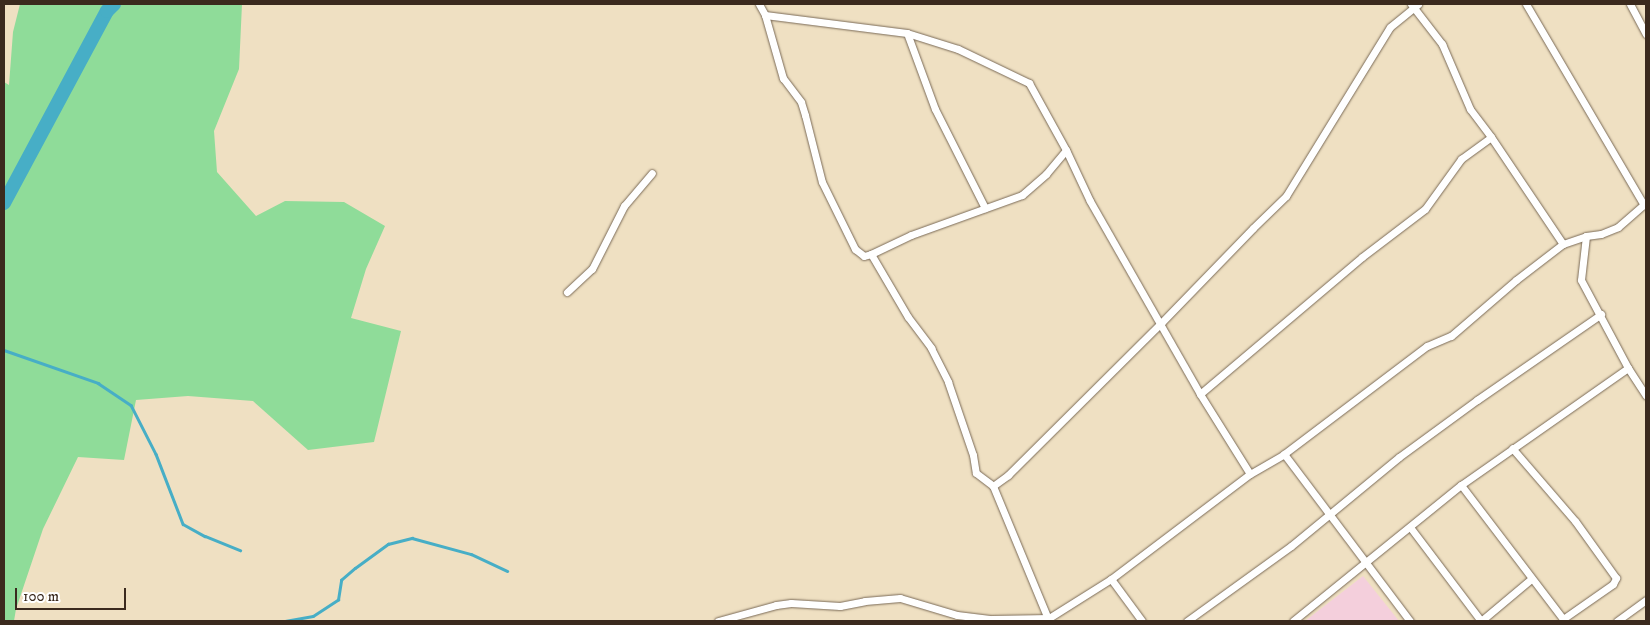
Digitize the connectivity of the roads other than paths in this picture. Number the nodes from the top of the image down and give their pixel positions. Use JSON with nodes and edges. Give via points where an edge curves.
{"nodes":[{"id":1,"x":759,"y":4,"type":"edge"},
{"id":2,"x":1526,"y":4,"type":"edge"},
{"id":3,"x":1630,"y":4,"type":"edge"},
{"id":4,"x":1414,"y":5,"type":"edge"},
{"id":5,"x":765,"y":15,"type":"junction"},
{"id":6,"x":907,"y":33,"type":"junction"},
{"id":7,"x":1646,"y":34,"type":"edge"},
{"id":8,"x":1492,"y":137,"type":"junction"},
{"id":9,"x":1066,"y":150,"type":"junction"},
{"id":10,"x":652,"y":173,"type":"dead end"},
{"id":11,"x":1645,"y":204,"type":"edge"},
{"id":12,"x":986,"y":208,"type":"junction"},
{"id":13,"x":1586,"y":236,"type":"junction"},
{"id":14,"x":1562,"y":244,"type":"junction"},
{"id":15,"x":871,"y":254,"type":"junction"},
{"id":16,"x":567,"y":292,"type":"dead end"},
{"id":17,"x":1601,"y":314,"type":"junction"},
{"id":18,"x":1161,"y":324,"type":"junction"},
{"id":19,"x":1628,"y":368,"type":"junction"},
{"id":20,"x":1200,"y":394,"type":"junction"},
{"id":21,"x":1646,"y":396,"type":"edge"},
{"id":22,"x":1512,"y":448,"type":"junction"},
{"id":23,"x":1284,"y":454,"type":"junction"},
{"id":24,"x":1250,"y":474,"type":"junction"},
{"id":25,"x":1461,"y":485,"type":"junction"},
{"id":26,"x":993,"y":486,"type":"junction"},
{"id":27,"x":1330,"y":515,"type":"junction"},
{"id":28,"x":1410,"y":527,"type":"junction"},
{"id":29,"x":1364,"y":562,"type":"junction"},
{"id":30,"x":1111,"y":579,"type":"junction"},
{"id":31,"x":1531,"y":579,"type":"junction"},
{"id":32,"x":1646,"y":600,"type":"edge"},
{"id":33,"x":1049,"y":619,"type":"edge"},
{"id":34,"x":718,"y":621,"type":"edge"},
{"id":35,"x":1142,"y":621,"type":"edge"},
{"id":36,"x":1187,"y":621,"type":"edge"},
{"id":37,"x":1293,"y":621,"type":"edge"},
{"id":38,"x":1410,"y":621,"type":"edge"},
{"id":39,"x":1481,"y":621,"type":"edge"},
{"id":40,"x":1617,"y":621,"type":"edge"}],
"edges":[{"from":1,"to":5,"type":"street"},
{"from":2,"to":11,"type":"street"},
{"from":3,"to":7,"type":"street"},
{"from":4,"to":8,"type":"street","via":[[1442,44],[1470,110]]},
{"from":4,"to":18,"type":"street","via":[[1390,27],[1286,196]]},
{"from":5,"to":6,"type":"street"},
{"from":5,"to":15,"type":"street","via":[[783,78],[801,102],[806,115],[822,182],[856,249],[864,256]]},
{"from":6,"to":9,"type":"street","via":[[958,49],[1029,82]]},
{"from":6,"to":12,"type":"street","via":[[935,109]]},
{"from":8,"to":14,"type":"street"},
{"from":8,"to":20,"type":"street","via":[[1462,159],[1425,209]]},
{"from":9,"to":12,"type":"street","via":[[1022,196]]},
{"from":9,"to":18,"type":"street","via":[[1090,201]]},
{"from":10,"to":16,"type":"street","via":[[624,206],[592,269]]},
{"from":11,"to":13,"type":"street","via":[[1618,227]]},
{"from":12,"to":15,"type":"street","via":[[910,235]]},
{"from":13,"to":14,"type":"street"},
{"from":13,"to":17,"type":"street","via":[[1581,280]]},
{"from":14,"to":23,"type":"street","via":[[1451,336],[1427,346]]},
{"from":15,"to":26,"type":"street","via":[[908,317],[931,348],[948,382],[973,454],[976,473]]},
{"from":17,"to":19,"type":"street"},
{"from":17,"to":27,"type":"street","via":[[1399,457]]},
{"from":18,"to":20,"type":"street"},
{"from":18,"to":26,"type":"street"},
{"from":19,"to":21,"type":"street"},
{"from":19,"to":22,"type":"street"},
{"from":20,"to":24,"type":"street"},
{"from":22,"to":25,"type":"street"},
{"from":22,"to":31,"type":"street","via":[[1575,520],[1616,578],[1613,584],[1563,619]]},
{"from":23,"to":24,"type":"street"},
{"from":23,"to":27,"type":"street"},
{"from":24,"to":30,"type":"street"},
{"from":25,"to":28,"type":"street"},
{"from":25,"to":31,"type":"street"},
{"from":26,"to":33,"type":"street"},
{"from":27,"to":29,"type":"street"},
{"from":27,"to":36,"type":"street"},
{"from":28,"to":29,"type":"street"},
{"from":28,"to":39,"type":"street"},
{"from":29,"to":37,"type":"street"},
{"from":29,"to":38,"type":"street"},
{"from":30,"to":33,"type":"street"},
{"from":30,"to":35,"type":"street"},
{"from":31,"to":39,"type":"street"},
{"from":32,"to":40,"type":"street"},
{"from":33,"to":34,"type":"street","via":[[957,616],[900,598],[840,606],[791,603]]}]}
